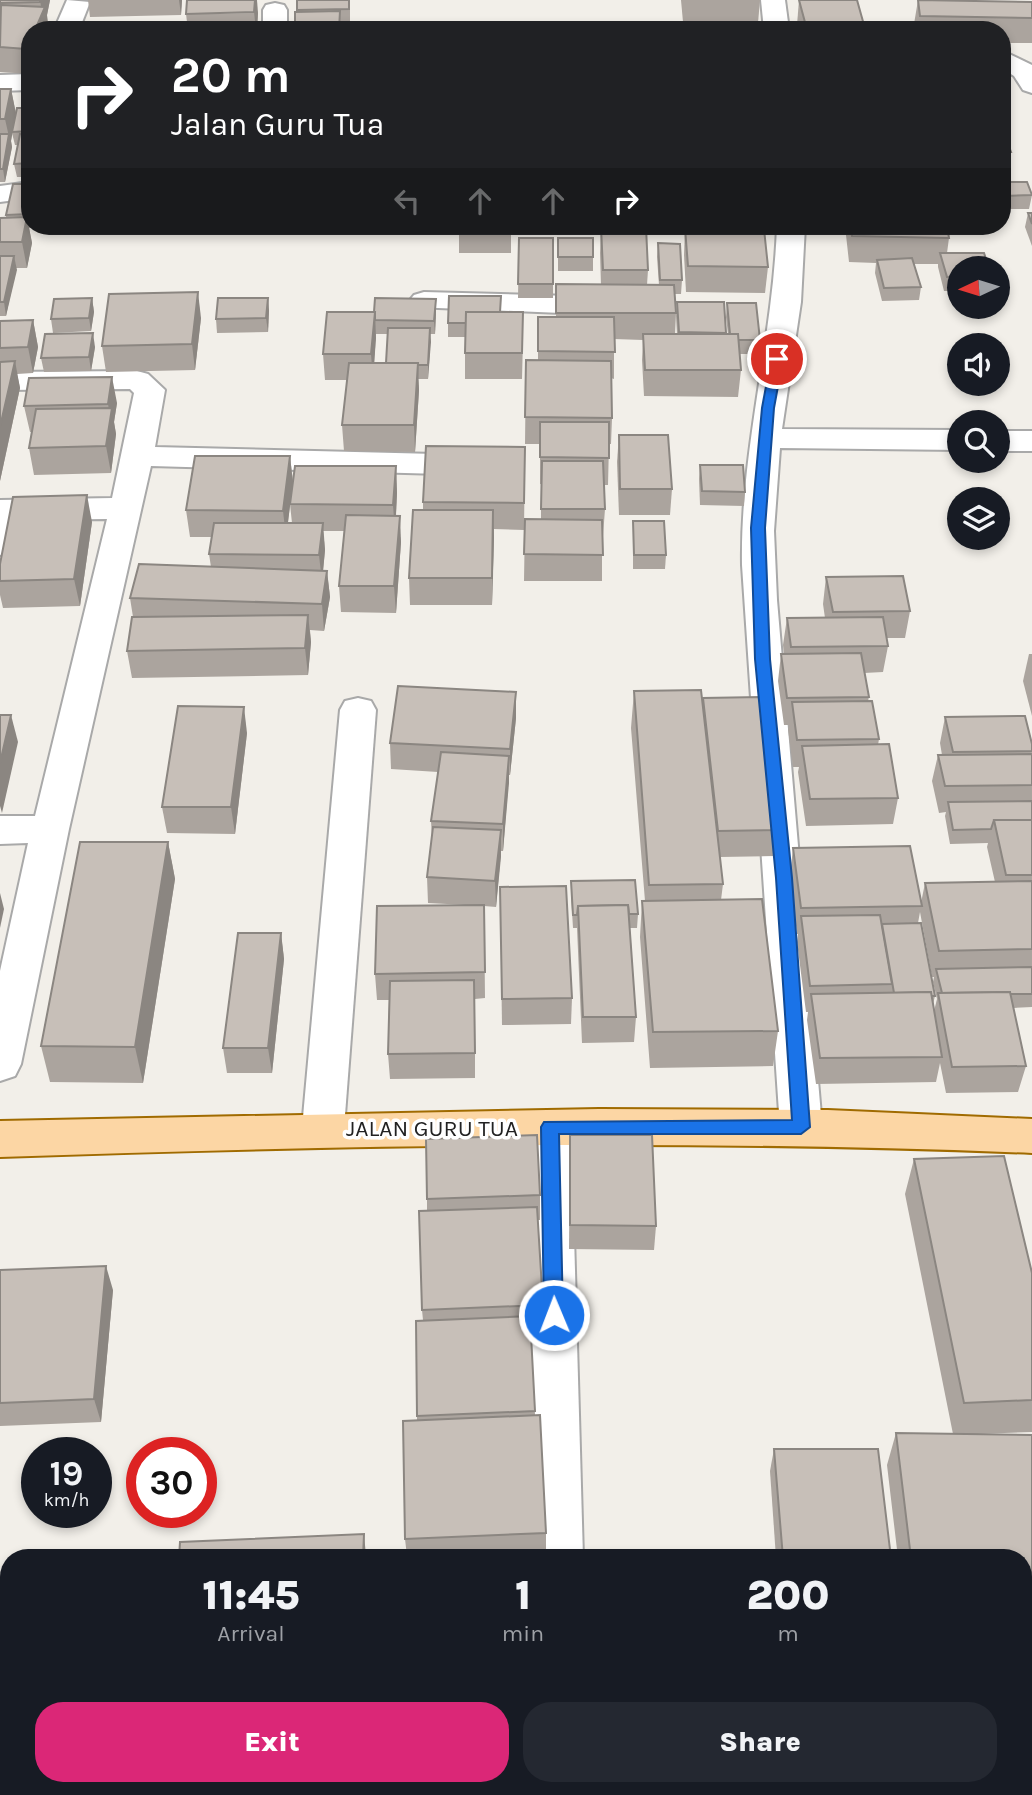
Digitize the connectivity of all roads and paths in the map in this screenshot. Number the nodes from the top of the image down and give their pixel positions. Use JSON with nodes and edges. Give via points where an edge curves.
{"nodes":[{"id":1,"x":773,"y":0,"type":"edge"},
{"id":2,"x":78,"y":2,"type":"edge"},
{"id":3,"x":70,"y":21,"type":"edge"},
{"id":4,"x":776,"y":21,"type":"edge"},
{"id":5,"x":1011,"y":64,"type":"edge"},
{"id":6,"x":21,"y":82,"type":"edge"},
{"id":7,"x":0,"y":83,"type":"edge"},
{"id":8,"x":1032,"y":85,"type":"edge"},
{"id":9,"x":21,"y":191,"type":"edge"},
{"id":10,"x":0,"y":194,"type":"edge"},
{"id":11,"x":789,"y":235,"type":"edge"},
{"id":12,"x":424,"y":301,"type":"edge"},
{"id":13,"x":633,"y":306,"type":"edge"},
{"id":14,"x":0,"y":381,"type":"edge"},
{"id":15,"x":765,"y":438,"type":"junction"},
{"id":16,"x":947,"y":440,"type":"edge"},
{"id":17,"x":1010,"y":441,"type":"edge"},
{"id":18,"x":1032,"y":441,"type":"edge"},
{"id":19,"x":138,"y":456,"type":"junction"},
{"id":20,"x":498,"y":465,"type":"edge"},
{"id":21,"x":124,"y":508,"type":"junction"},
{"id":22,"x":3,"y":510,"type":"edge"},
{"id":23,"x":0,"y":544,"type":"edge"},
{"id":24,"x":358,"y":710,"type":"dead end"},
{"id":25,"x":50,"y":829,"type":"junction"},
{"id":26,"x":0,"y":830,"type":"edge"},
{"id":27,"x":0,"y":1063,"type":"edge"},
{"id":28,"x":550,"y":1127,"type":"junction"},
{"id":29,"x":801,"y":1127,"type":"junction"},
{"id":30,"x":323,"y":1128,"type":"junction"},
{"id":31,"x":1032,"y":1136,"type":"edge"},
{"id":32,"x":0,"y":1139,"type":"edge"},
{"id":33,"x":559,"y":1549,"type":"edge"}],
"edges":[{"from":1,"to":4,"type":"street"},
{"from":2,"to":3,"type":"street"},
{"from":5,"to":8,"type":"street","via":[[1024,71]]},
{"from":6,"to":7,"type":"street"},
{"from":9,"to":10,"type":"street"},
{"from":11,"to":15,"type":"street","via":[[772,310]]},
{"from":12,"to":13,"type":"street"},
{"from":14,"to":19,"type":"street","via":[[137,380],[150,390]]},
{"from":15,"to":16,"type":"street"},
{"from":15,"to":29,"type":"street","via":[[758,528],[763,659]]},
{"from":17,"to":18,"type":"street"},
{"from":19,"to":20,"type":"street"},
{"from":19,"to":21,"type":"street"},
{"from":21,"to":22,"type":"street"},
{"from":21,"to":25,"type":"street"},
{"from":22,"to":23,"type":"street"},
{"from":24,"to":30,"type":"street"},
{"from":25,"to":26,"type":"street"},
{"from":25,"to":27,"type":"street"},
{"from":28,"to":29,"type":"main road","name":"JALAN GURU TUA"},
{"from":28,"to":30,"type":"main road","name":"JALAN GURU TUA"},
{"from":28,"to":33,"type":"street"},
{"from":29,"to":31,"type":"main road","name":"JALAN GURU TUA"},
{"from":30,"to":32,"type":"main road","name":"JALAN GURU TUA"}]}
